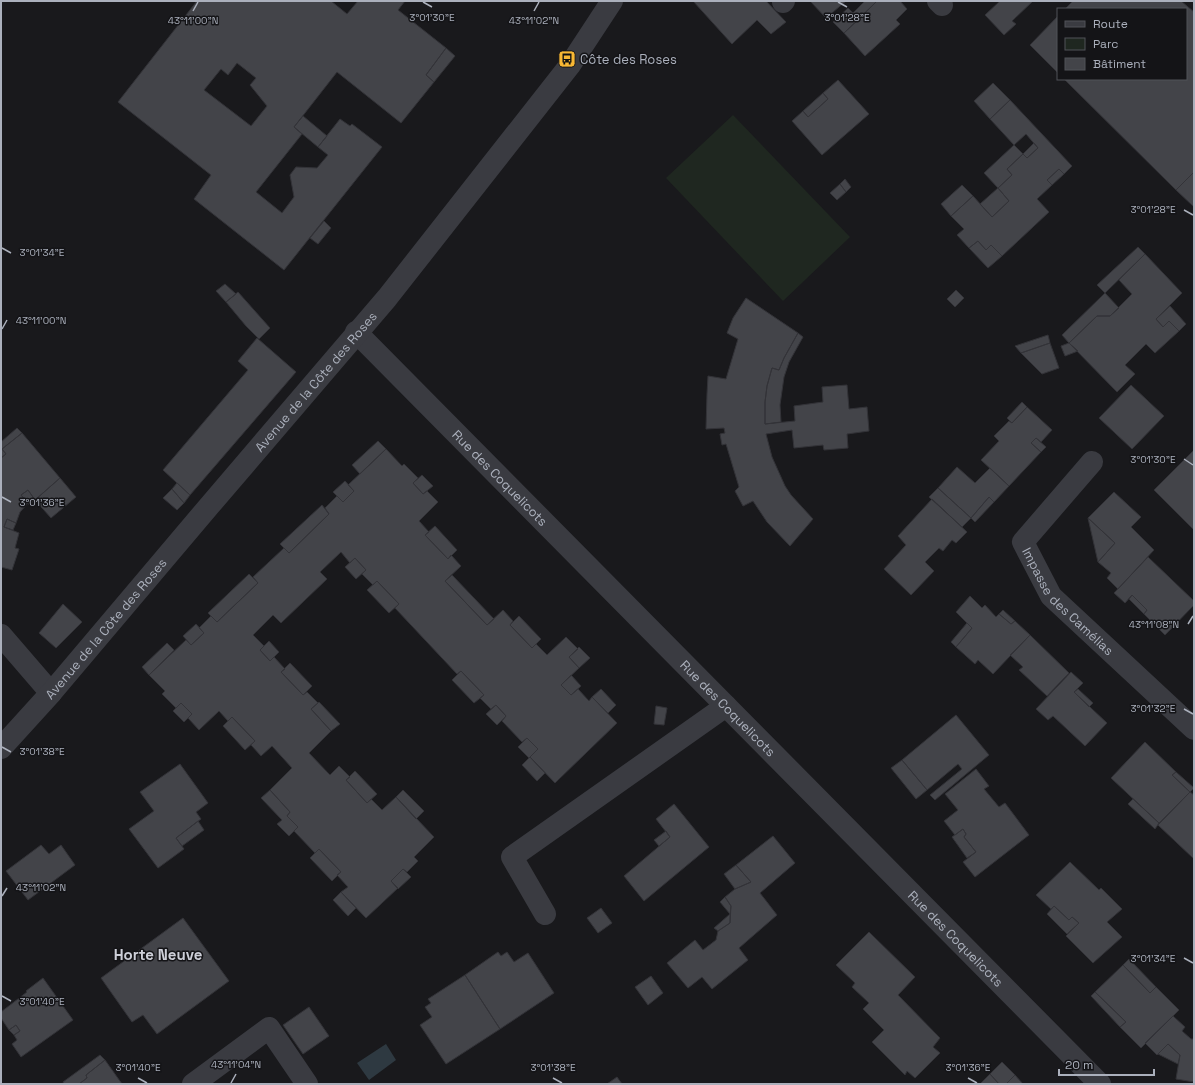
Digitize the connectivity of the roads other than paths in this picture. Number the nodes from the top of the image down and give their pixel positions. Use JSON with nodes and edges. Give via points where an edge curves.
{"nodes":[{"id":1,"x":612,"y":1,"type":"edge"},
{"id":2,"x":356,"y":332,"type":"junction"},
{"id":3,"x":1092,"y":462,"type":"dead end"},
{"id":4,"x":1,"y":635,"type":"edge"},
{"id":5,"x":51,"y":693,"type":"junction"},
{"id":6,"x":726,"y":706,"type":"junction"},
{"id":7,"x":1194,"y":729,"type":"edge"},
{"id":8,"x":1,"y":748,"type":"edge"},
{"id":9,"x":544,"y":914,"type":"dead end"},
{"id":10,"x":193,"y":1084,"type":"edge"},
{"id":11,"x":307,"y":1084,"type":"edge"},
{"id":12,"x":1100,"y":1084,"type":"edge"}],
"edges":[{"from":1,"to":2,"type":"street","name":"Avenue de la Côte des Roses","via":[[570,65],[387,298]]},
{"from":2,"to":5,"type":"street","name":"Avenue de la Côte des Roses"},
{"from":2,"to":6,"type":"street","name":"Rue des Coquelicots"},
{"from":3,"to":7,"type":"street","name":"Impasse des Camélias","via":[[1023,542],[1051,596]]},
{"from":4,"to":5,"type":"street"},
{"from":5,"to":8,"type":"street","name":"Avenue de la Côte des Roses"},
{"from":6,"to":9,"type":"street","via":[[512,857]]},
{"from":6,"to":12,"type":"street","name":"Rue des Coquelicots"},
{"from":10,"to":11,"type":"street","via":[[269,1028]]}]}
